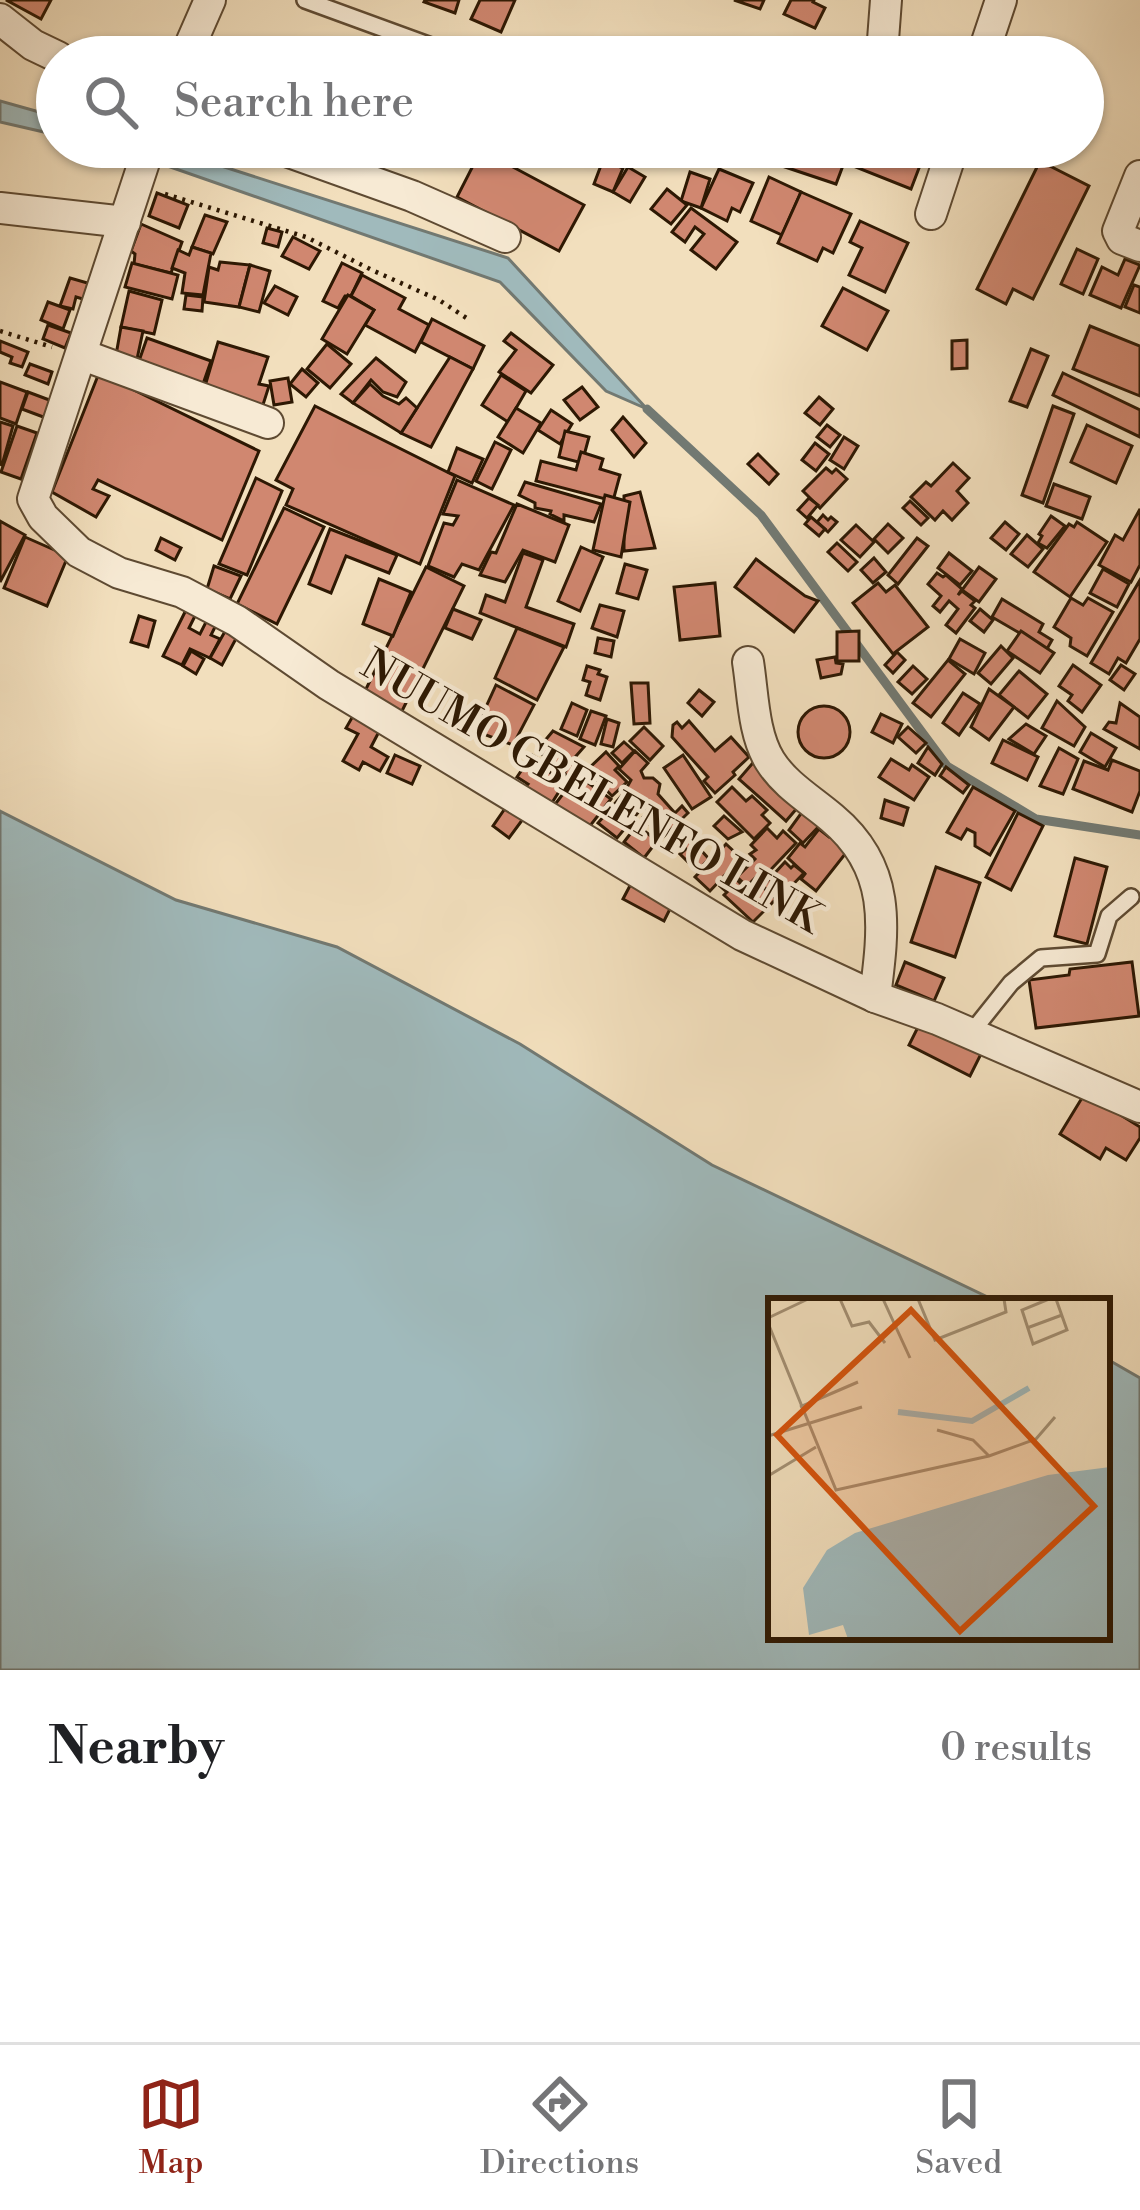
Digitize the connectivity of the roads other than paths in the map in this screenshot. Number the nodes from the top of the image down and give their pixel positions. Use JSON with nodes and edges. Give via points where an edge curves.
{"nodes":[{"id":1,"x":210,"y":0,"type":"edge"},
{"id":2,"x":305,"y":0,"type":"edge"},
{"id":3,"x":886,"y":0,"type":"edge"},
{"id":4,"x":1001,"y":0,"type":"edge"},
{"id":5,"x":0,"y":19,"type":"edge"},
{"id":6,"x":194,"y":36,"type":"edge"},
{"id":7,"x":404,"y":36,"type":"edge"},
{"id":8,"x":883,"y":36,"type":"edge"},
{"id":9,"x":989,"y":36,"type":"edge"},
{"id":10,"x":36,"y":46,"type":"edge"},
{"id":11,"x":142,"y":168,"type":"edge"},
{"id":12,"x":336,"y":168,"type":"edge"},
{"id":13,"x":946,"y":168,"type":"edge"},
{"id":14,"x":1140,"y":176,"type":"edge"},
{"id":15,"x":0,"y":208,"type":"edge"},
{"id":16,"x":931,"y":214,"type":"dead end"},
{"id":17,"x":124,"y":222,"type":"junction"},
{"id":18,"x":505,"y":237,"type":"dead end"},
{"id":19,"x":1140,"y":246,"type":"edge"},
{"id":20,"x":82,"y":356,"type":"junction"},
{"id":21,"x":268,"y":423,"type":"dead end"},
{"id":22,"x":748,"y":662,"type":"dead end"},
{"id":23,"x":1131,"y":896,"type":"dead end"},
{"id":24,"x":874,"y":997,"type":"junction"},
{"id":25,"x":971,"y":1034,"type":"junction"},
{"id":26,"x":1140,"y":1108,"type":"edge"}],
"edges":[{"from":1,"to":6,"type":"street"},
{"from":2,"to":7,"type":"lane"},
{"from":3,"to":8,"type":"street"},
{"from":4,"to":9,"type":"street"},
{"from":5,"to":10,"type":"street"},
{"from":11,"to":17,"type":"street"},
{"from":12,"to":18,"type":"street"},
{"from":13,"to":16,"type":"street"},
{"from":14,"to":19,"type":"street","via":[[1118,232]]},
{"from":15,"to":17,"type":"street"},
{"from":17,"to":20,"type":"street"},
{"from":20,"to":21,"type":"street"},
{"from":20,"to":24,"type":"street","name":"NUUMO GBELENFO LINK","via":[[33,499],[79,552],[237,621],[329,686],[742,935]]},
{"from":22,"to":24,"type":"street","via":[[772,766],[850,832],[867,858],[883,915]]},
{"from":23,"to":25,"type":"lane","via":[[1109,916],[1097,954],[1041,958]]},
{"from":24,"to":25,"type":"street","name":"NUUMO GBELENFO LINK"},
{"from":25,"to":26,"type":"street","name":"NUUMO GBELENFO LINK"}]}
